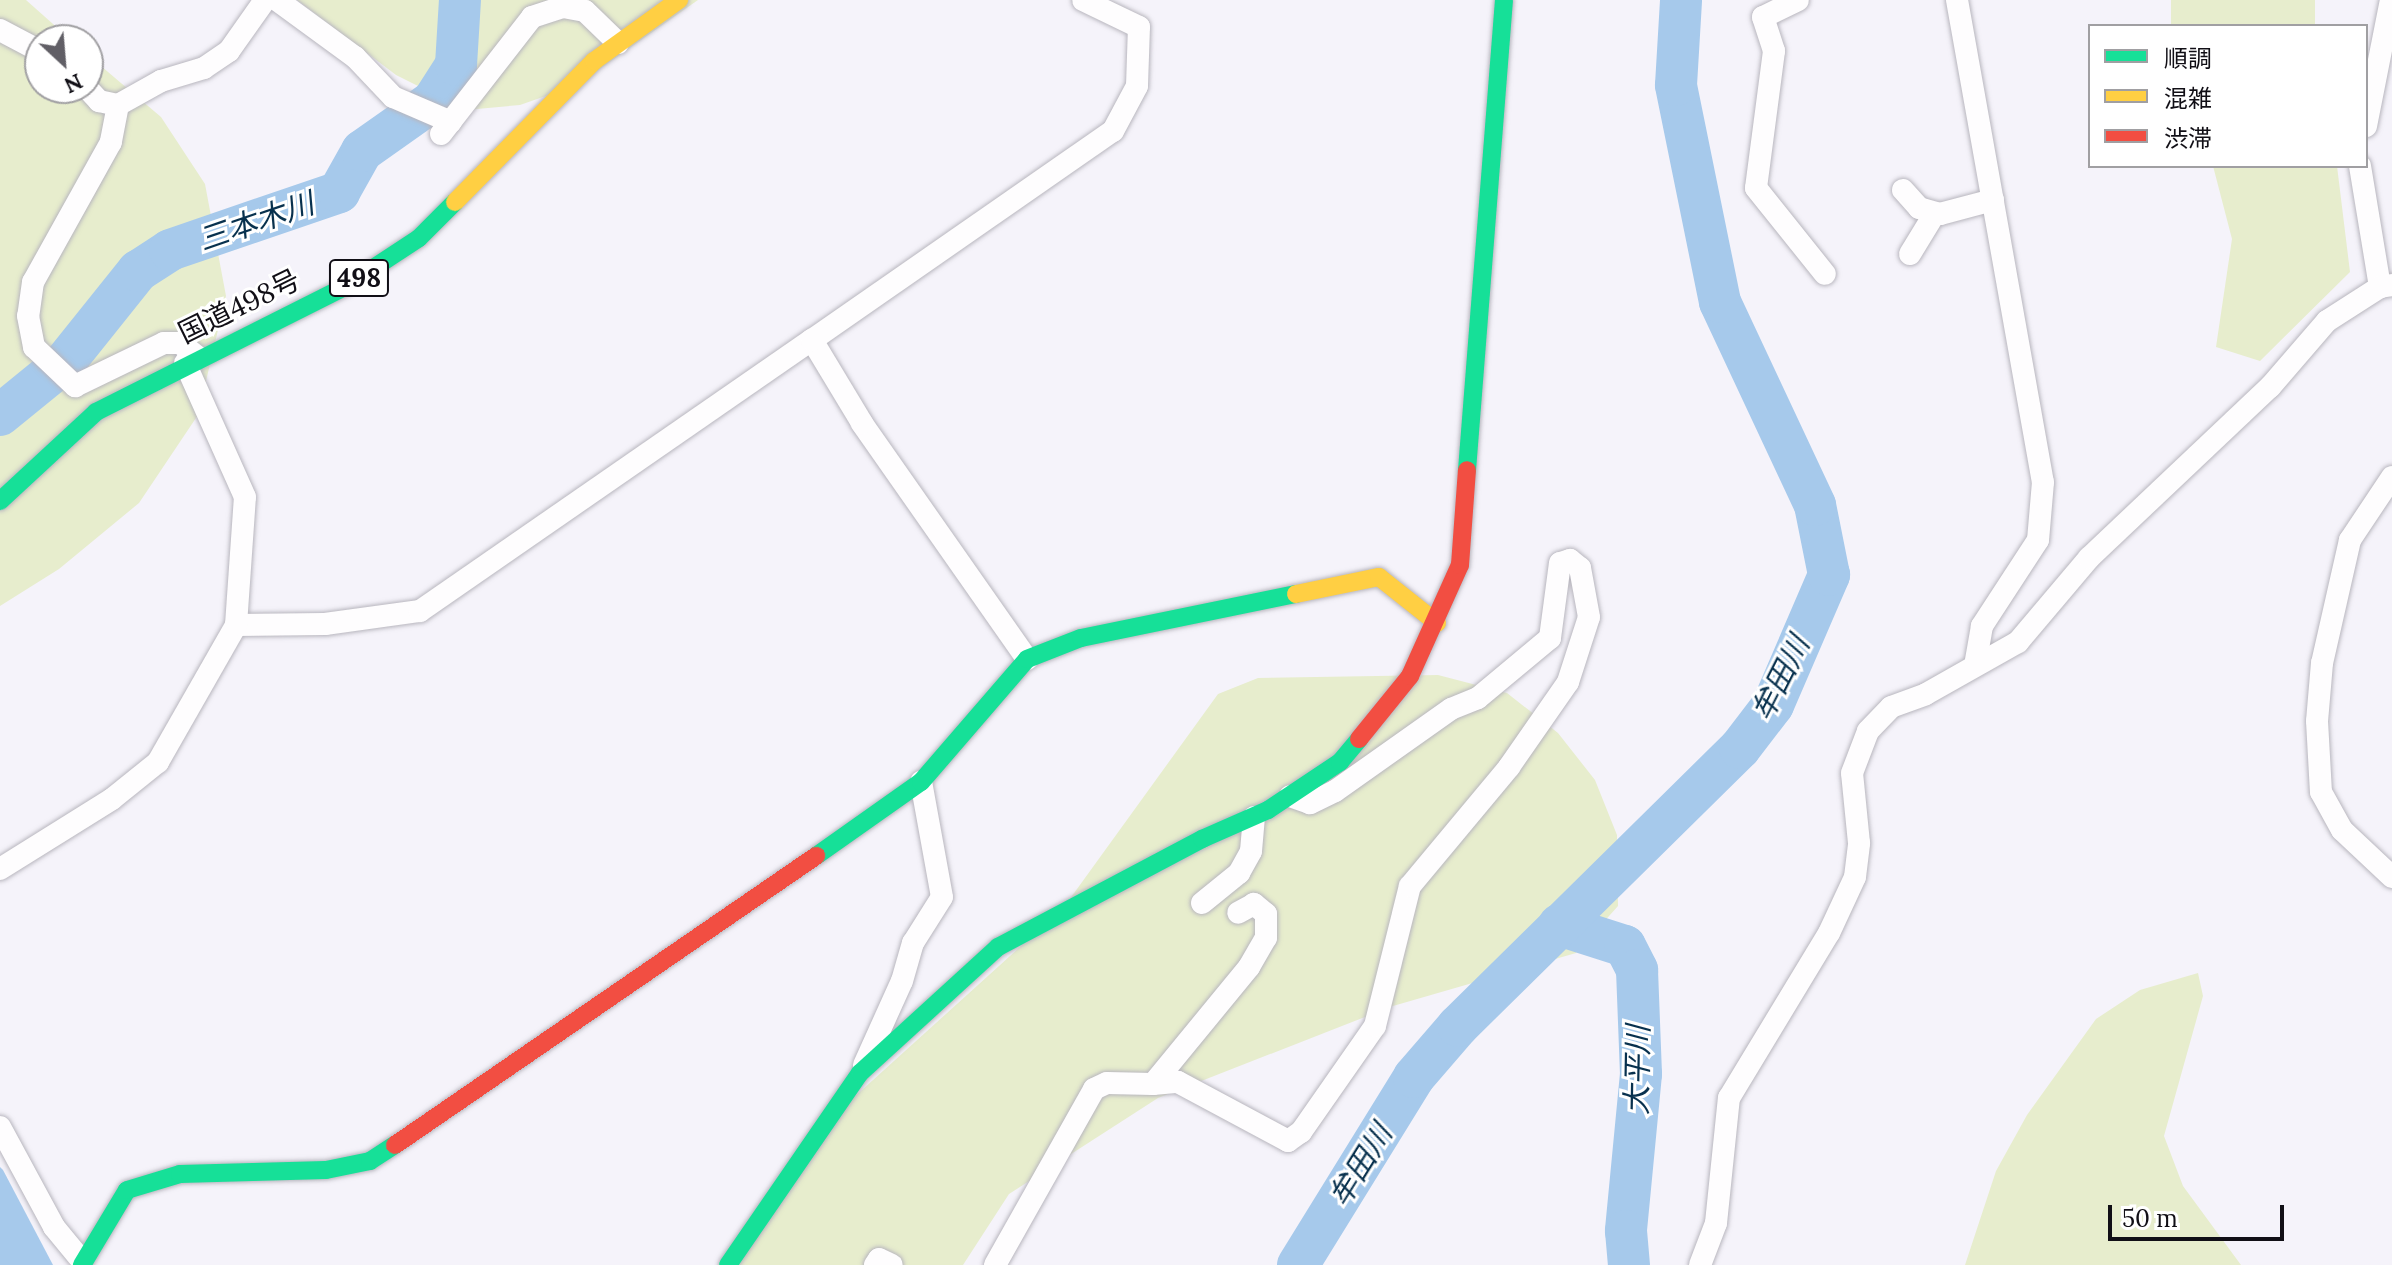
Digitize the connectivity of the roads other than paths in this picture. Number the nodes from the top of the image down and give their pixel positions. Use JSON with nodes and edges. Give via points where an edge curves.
{"nodes":[{"id":1,"x":265,"y":0,"type":"edge"},
{"id":2,"x":277,"y":0,"type":"edge"},
{"id":3,"x":679,"y":0,"type":"edge"},
{"id":4,"x":1083,"y":0,"type":"edge"},
{"id":5,"x":1504,"y":0,"type":"edge"},
{"id":6,"x":1798,"y":0,"type":"edge"},
{"id":7,"x":1957,"y":0,"type":"edge"},
{"id":8,"x":2391,"y":0,"type":"edge"},
{"id":9,"x":0,"y":30,"type":"edge"},
{"id":10,"x":24,"y":43,"type":"edge"},
{"id":11,"x":618,"y":43,"type":"junction"},
{"id":12,"x":104,"y":102,"type":"edge"},
{"id":13,"x":118,"y":105,"type":"junction"},
{"id":14,"x":2368,"y":116,"type":"edge"},
{"id":15,"x":2360,"y":168,"type":"edge"},
{"id":16,"x":1903,"y":190,"type":"dead end"},
{"id":17,"x":1993,"y":200,"type":"junction"},
{"id":18,"x":1935,"y":213,"type":"junction"},
{"id":19,"x":1910,"y":254,"type":"dead end"},
{"id":20,"x":1825,"y":274,"type":"dead end"},
{"id":21,"x":2386,"y":286,"type":"edge"},
{"id":22,"x":812,"y":340,"type":"junction"},
{"id":23,"x":192,"y":360,"type":"junction"},
{"id":24,"x":2392,"y":477,"type":"edge"},
{"id":25,"x":0,"y":501,"type":"edge"},
{"id":26,"x":1437,"y":623,"type":"junction"},
{"id":27,"x":236,"y":625,"type":"junction"},
{"id":28,"x":1027,"y":659,"type":"junction"},
{"id":29,"x":1976,"y":661,"type":"junction"},
{"id":30,"x":921,"y":782,"type":"junction"},
{"id":31,"x":1290,"y":796,"type":"junction"},
{"id":32,"x":1254,"y":817,"type":"junction"},
{"id":33,"x":0,"y":869,"type":"edge"},
{"id":34,"x":2392,"y":877,"type":"edge"},
{"id":35,"x":1202,"y":903,"type":"dead end"},
{"id":36,"x":1238,"y":913,"type":"dead end"},
{"id":37,"x":860,"y":1073,"type":"junction"},
{"id":38,"x":1153,"y":1084,"type":"junction"},
{"id":39,"x":0,"y":1127,"type":"edge"},
{"id":40,"x":739,"y":1260,"type":"edge"},
{"id":41,"x":82,"y":1263,"type":"edge"},
{"id":42,"x":875,"y":1265,"type":"edge"},
{"id":43,"x":892,"y":1265,"type":"edge"},
{"id":44,"x":995,"y":1265,"type":"edge"},
{"id":45,"x":1700,"y":1265,"type":"edge"}],
"edges":[{"from":1,"to":13,"type":"street","via":[[229,51]]},
{"from":2,"to":11,"type":"street","via":[[355,57],[393,97],[447,126],[532,17],[563,7],[585,11]]},
{"from":3,"to":11,"type":"main road","name":"国道498号","number":"498"},
{"from":4,"to":22,"type":"street","via":[[1139,27],[1137,86],[1113,131]]},
{"from":5,"to":26,"type":"main road","via":[[1460,565]]},
{"from":6,"to":20,"type":"street","via":[[1763,17],[1774,51],[1756,188]]},
{"from":7,"to":17,"type":"street"},
{"from":8,"to":14,"type":"street"},
{"from":9,"to":10,"type":"street"},
{"from":11,"to":23,"type":"main road","name":"国道498号","number":"498","via":[[419,238],[346,286]]},
{"from":12,"to":13,"type":"street"},
{"from":13,"to":23,"type":"street","via":[[111,142],[33,282],[28,316],[34,347],[75,386],[164,343],[180,343]]},
{"from":15,"to":21,"type":"street"},
{"from":16,"to":18,"type":"street","via":[[1919,208]]},
{"from":17,"to":18,"type":"street"},
{"from":17,"to":29,"type":"street","via":[[2043,482],[2038,540],[1982,626]]},
{"from":18,"to":19,"type":"street"},
{"from":21,"to":29,"type":"street","via":[[2327,321],[2270,387],[2089,558],[2018,642]]},
{"from":22,"to":27,"type":"street","via":[[420,611],[325,624]]},
{"from":22,"to":28,"type":"street","via":[[862,423]]},
{"from":23,"to":25,"type":"main road","name":"国道498号","number":"498","via":[[96,412]]},
{"from":23,"to":27,"type":"street","via":[[245,497]]},
{"from":24,"to":34,"type":"street","via":[[2350,540],[2322,663],[2317,721],[2321,792],[2342,830]]},
{"from":26,"to":28,"type":"main road","via":[[1379,577],[1081,638]]},
{"from":26,"to":31,"type":"main road","via":[[1410,676],[1382,714],[1340,762]]},
{"from":27,"to":33,"type":"street","via":[[158,762],[112,799]]},
{"from":28,"to":30,"type":"main road"},
{"from":29,"to":45,"type":"street","via":[[1926,694],[1891,707],[1868,731],[1852,773],[1859,843],[1855,877],[1829,933],[1729,1098],[1716,1223]]},
{"from":30,"to":37,"type":"street","via":[[942,897],[913,943],[902,981]]},
{"from":30,"to":41,"type":"main road","via":[[605,1005],[370,1161],[326,1170],[180,1174],[127,1190]]},
{"from":31,"to":32,"type":"main road"},
{"from":31,"to":38,"type":"street","via":[[1310,803],[1335,791],[1451,709],[1478,698],[1550,638],[1560,563],[1570,560],[1580,568],[1589,617],[1568,682],[1509,767],[1410,886],[1375,1026],[1301,1132],[1288,1141],[1178,1082]]},
{"from":32,"to":35,"type":"street","via":[[1251,851],[1239,873]]},
{"from":32,"to":37,"type":"main road","via":[[998,947]]},
{"from":36,"to":38,"type":"street","via":[[1254,904],[1266,914],[1266,938],[1249,967]]},
{"from":37,"to":40,"type":"main road"},
{"from":38,"to":44,"type":"street","via":[[1107,1083],[1094,1089]]},
{"from":39,"to":41,"type":"street","via":[[54,1227]]},
{"from":42,"to":43,"type":"street","via":[[879,1259]]}]}
